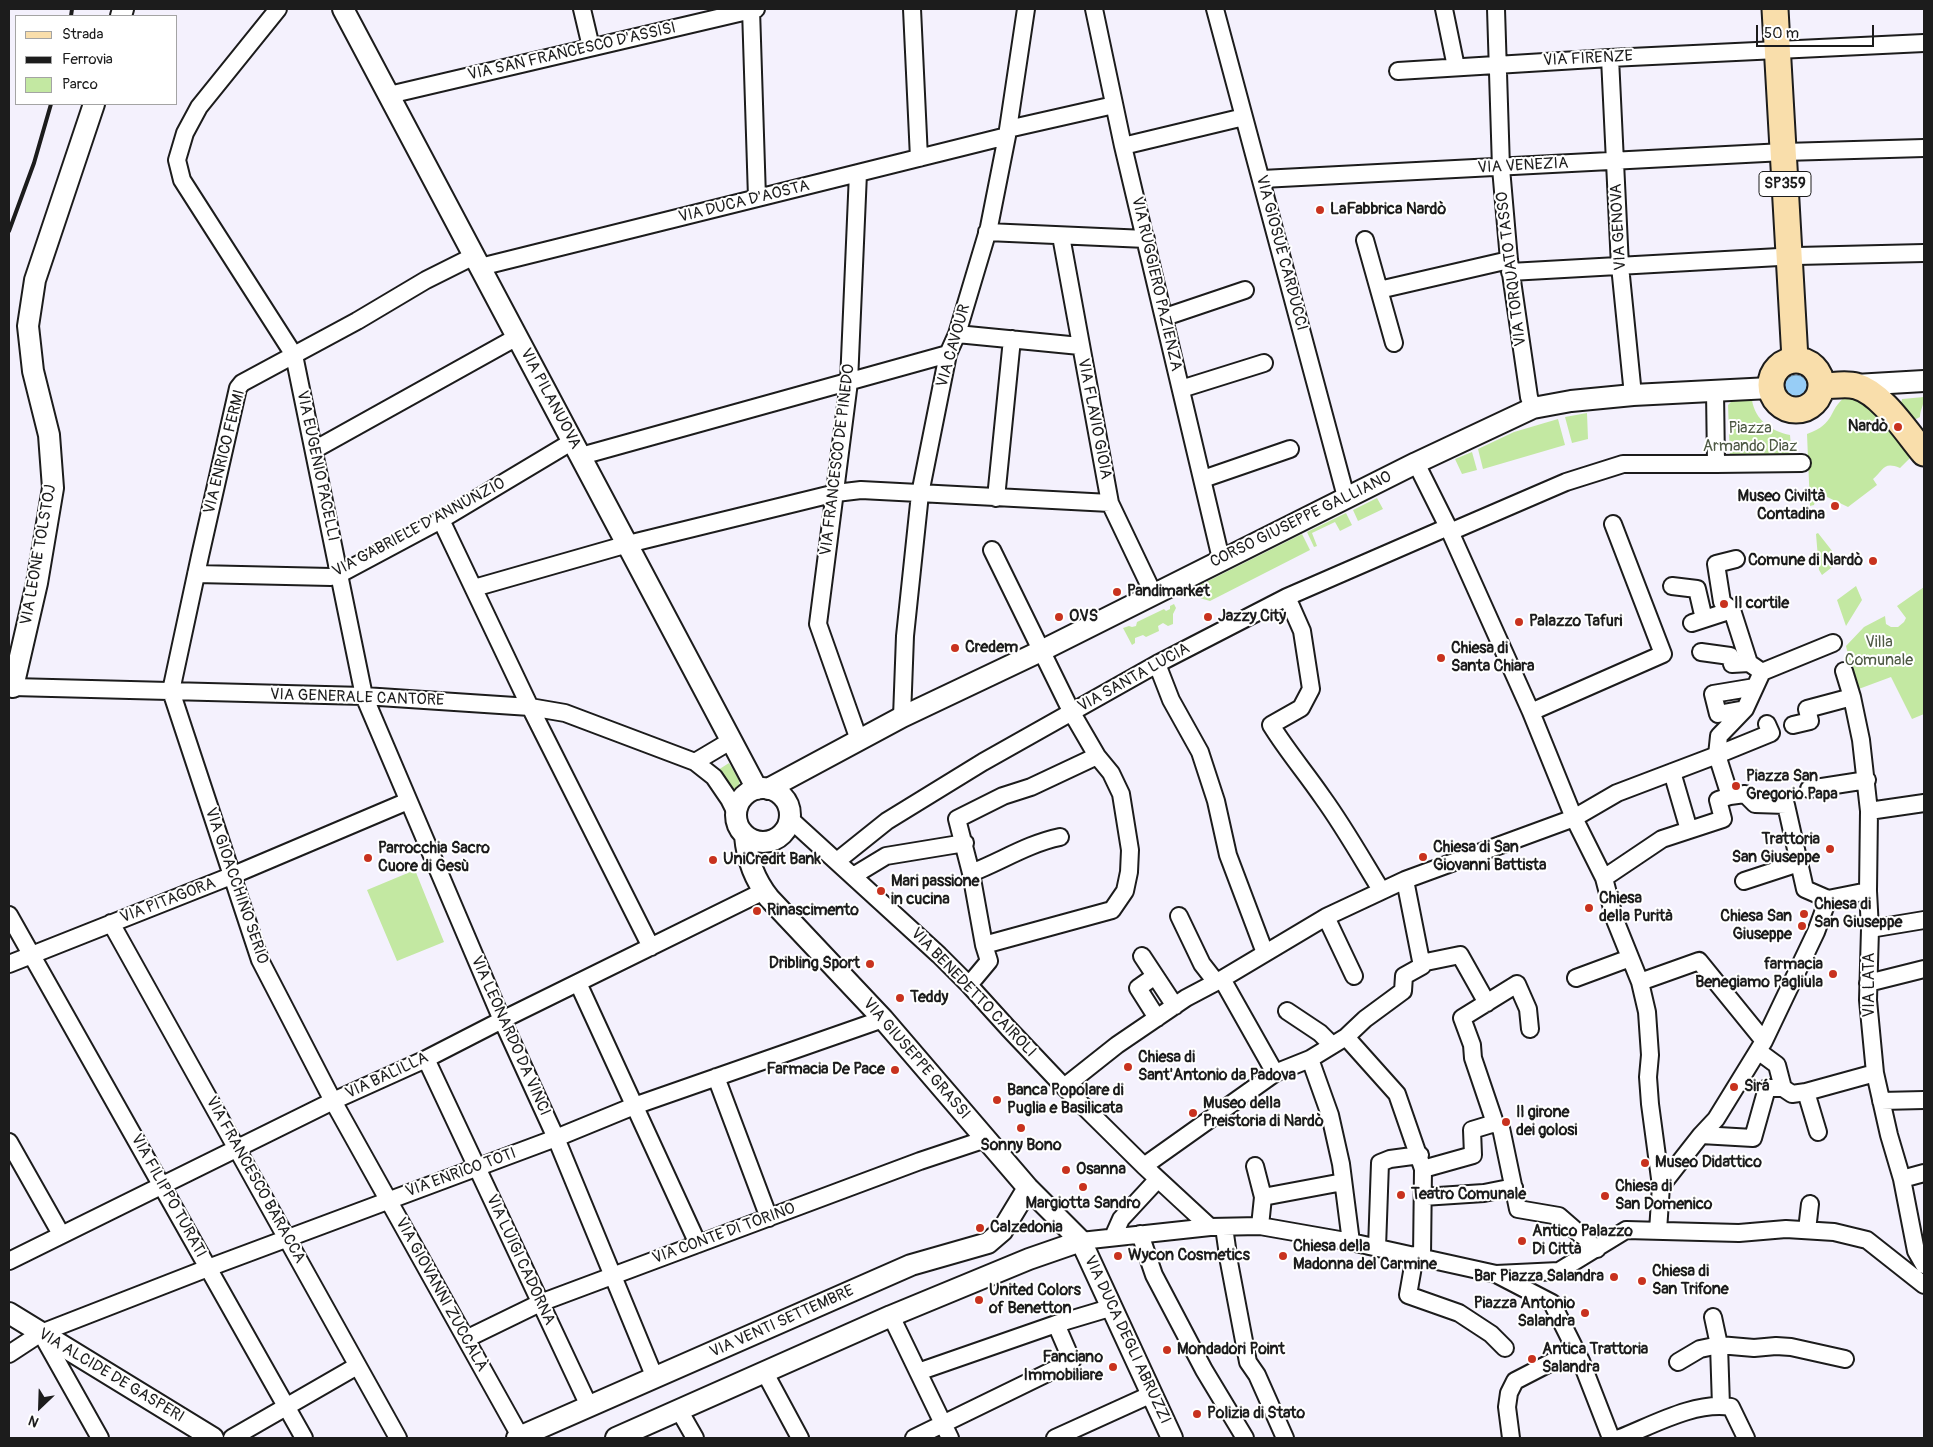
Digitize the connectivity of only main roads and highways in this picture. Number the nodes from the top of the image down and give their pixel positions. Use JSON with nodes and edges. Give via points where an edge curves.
{"nodes":[{"id":1,"x":1775,"y":9,"type":"edge"},
{"id":2,"x":1795,"y":359,"type":"junction"},
{"id":3,"x":1822,"y":386,"type":"junction"},
{"id":4,"x":1924,"y":453,"type":"edge"}],
"edges":[{"from":1,"to":2,"type":"main road","number":"SP359"},
{"from":2,"to":3,"type":"main road","via":[[1803,360],[1817,370]]},
{"from":2,"to":3,"type":"main road","via":[[1786,361],[1774,372],[1770,388],[1777,402],[1790,410],[1798,410],[1812,405]]},
{"from":3,"to":4,"type":"main road","via":[[1855,385],[1873,394]]}]}
